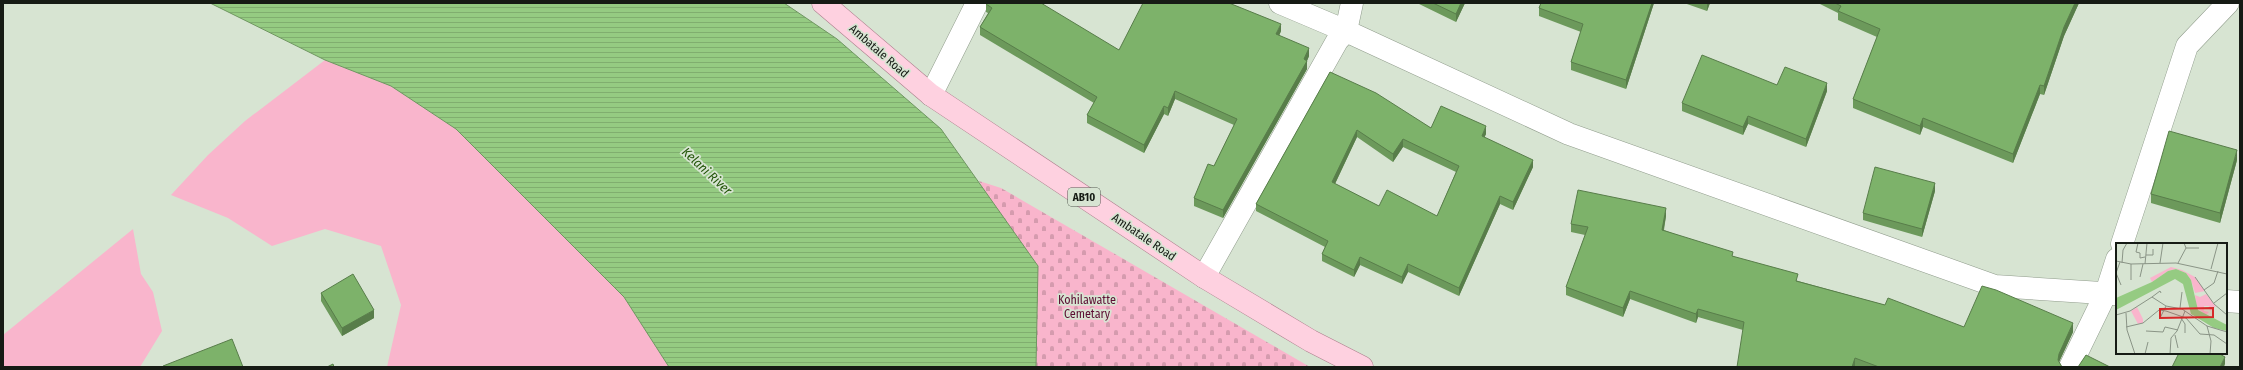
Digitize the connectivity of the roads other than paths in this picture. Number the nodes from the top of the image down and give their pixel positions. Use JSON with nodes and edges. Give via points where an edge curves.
{"nodes":[{"id":1,"x":823,"y":3,"type":"edge"},
{"id":2,"x":977,"y":3,"type":"edge"},
{"id":3,"x":1280,"y":3,"type":"edge"},
{"id":4,"x":1352,"y":3,"type":"edge"},
{"id":5,"x":2228,"y":3,"type":"edge"},
{"id":6,"x":1346,"y":30,"type":"junction"},
{"id":7,"x":931,"y":95,"type":"junction"},
{"id":8,"x":2122,"y":243,"type":"edge"},
{"id":9,"x":2116,"y":265,"type":"edge"},
{"id":10,"x":1204,"y":277,"type":"junction"},
{"id":11,"x":2111,"y":294,"type":"edge"},
{"id":12,"x":2227,"y":301,"type":"edge"},
{"id":13,"x":2240,"y":302,"type":"edge"},
{"id":14,"x":1362,"y":367,"type":"edge"},
{"id":15,"x":2070,"y":367,"type":"edge"}],
"edges":[{"from":1,"to":7,"type":"main road","name":"Ambatale Road","number":"AB10"},
{"from":2,"to":7,"type":"street"},
{"from":3,"to":6,"type":"street"},
{"from":4,"to":6,"type":"street"},
{"from":5,"to":8,"type":"street","via":[[2187,46]]},
{"from":6,"to":10,"type":"street","via":[[1337,41]]},
{"from":6,"to":11,"type":"street","via":[[1569,134],[1995,286]]},
{"from":7,"to":10,"type":"main road","name":"Ambatale Road","number":"AB10"},
{"from":9,"to":11,"type":"street"},
{"from":10,"to":14,"type":"main road","name":"Ambatale Road","number":"AB10","via":[[1312,341]]},
{"from":11,"to":15,"type":"street"},
{"from":12,"to":13,"type":"street"}]}
